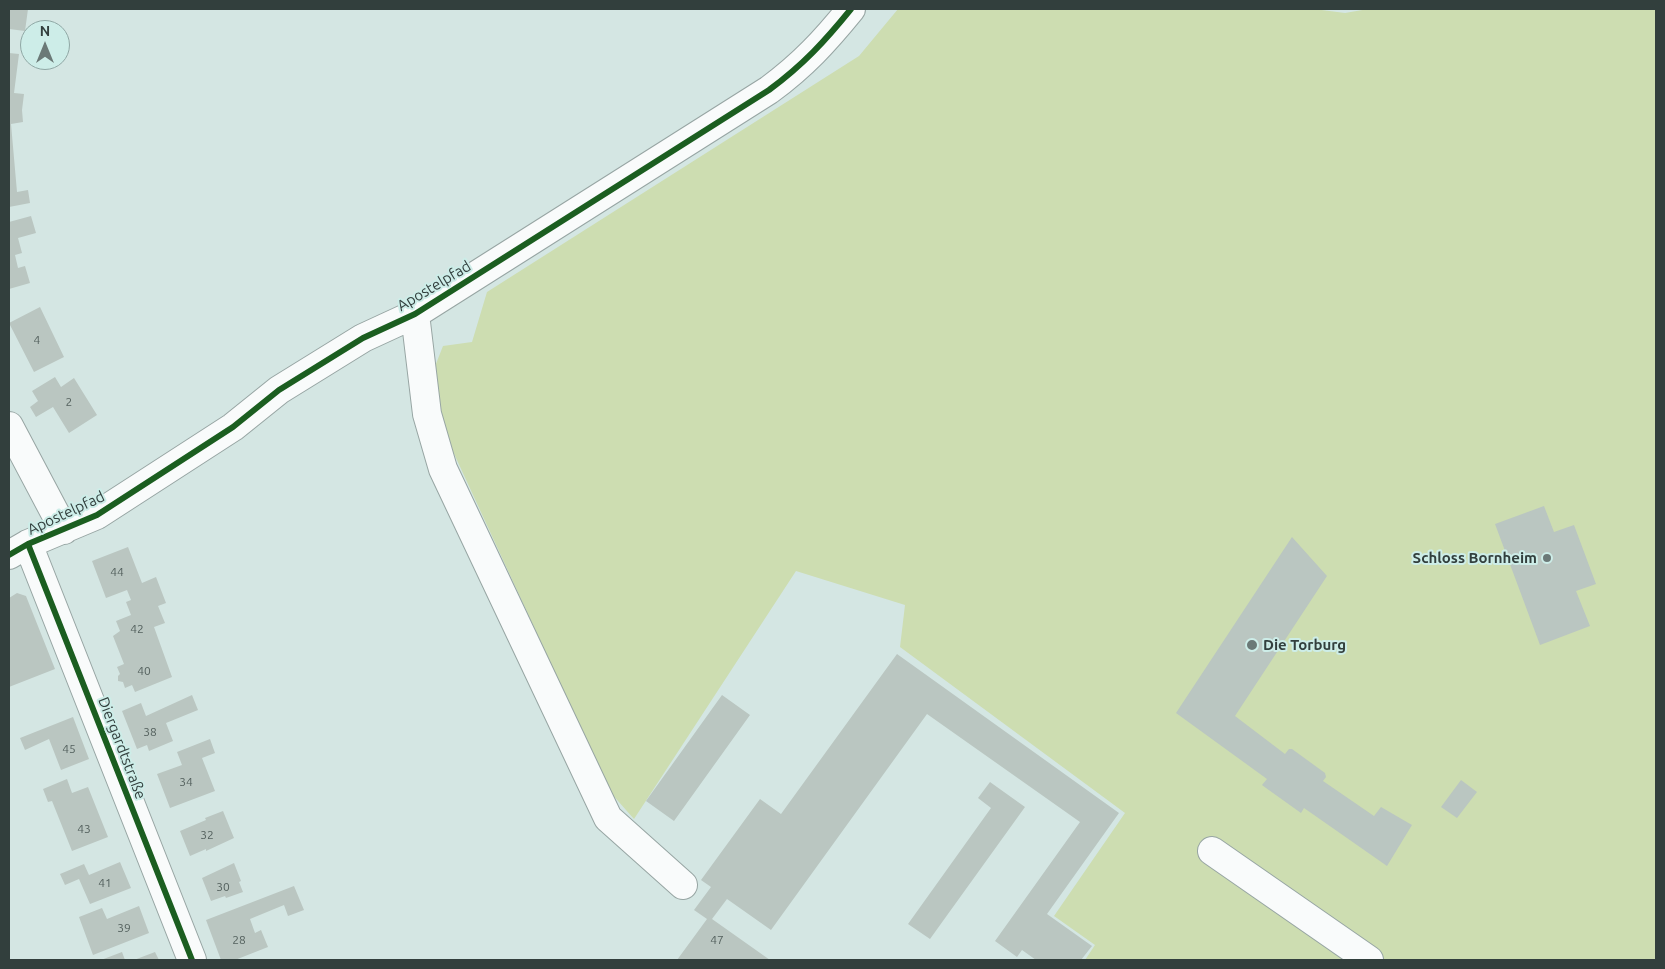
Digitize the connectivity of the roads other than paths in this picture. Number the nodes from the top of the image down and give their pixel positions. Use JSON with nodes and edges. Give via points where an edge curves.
{"nodes":[{"id":1,"x":852,"y":9,"type":"edge"},
{"id":2,"x":415,"y":314,"type":"junction"},
{"id":3,"x":9,"y":426,"type":"edge"},
{"id":4,"x":64,"y":530,"type":"junction"},
{"id":5,"x":19,"y":550,"type":"edge"},
{"id":6,"x":1212,"y":851,"type":"dead end"},
{"id":7,"x":683,"y":885,"type":"dead end"},
{"id":8,"x":192,"y":960,"type":"edge"},
{"id":9,"x":1369,"y":960,"type":"edge"}],
"edges":[{"from":1,"to":2,"type":"street","name":"Apostelpfad","via":[[794,72],[769,90]]},
{"from":2,"to":4,"type":"street","name":"Apostelpfad","via":[[363,338],[279,390],[233,427],[97,515]]},
{"from":2,"to":7,"type":"street","via":[[427,414],[442,469],[608,818]]},
{"from":3,"to":4,"type":"street"},
{"from":4,"to":5,"type":"street","name":"Apostelpfad"},
{"from":5,"to":8,"type":"street","name":"Diergardtstraße"},
{"from":6,"to":9,"type":"street"}]}
